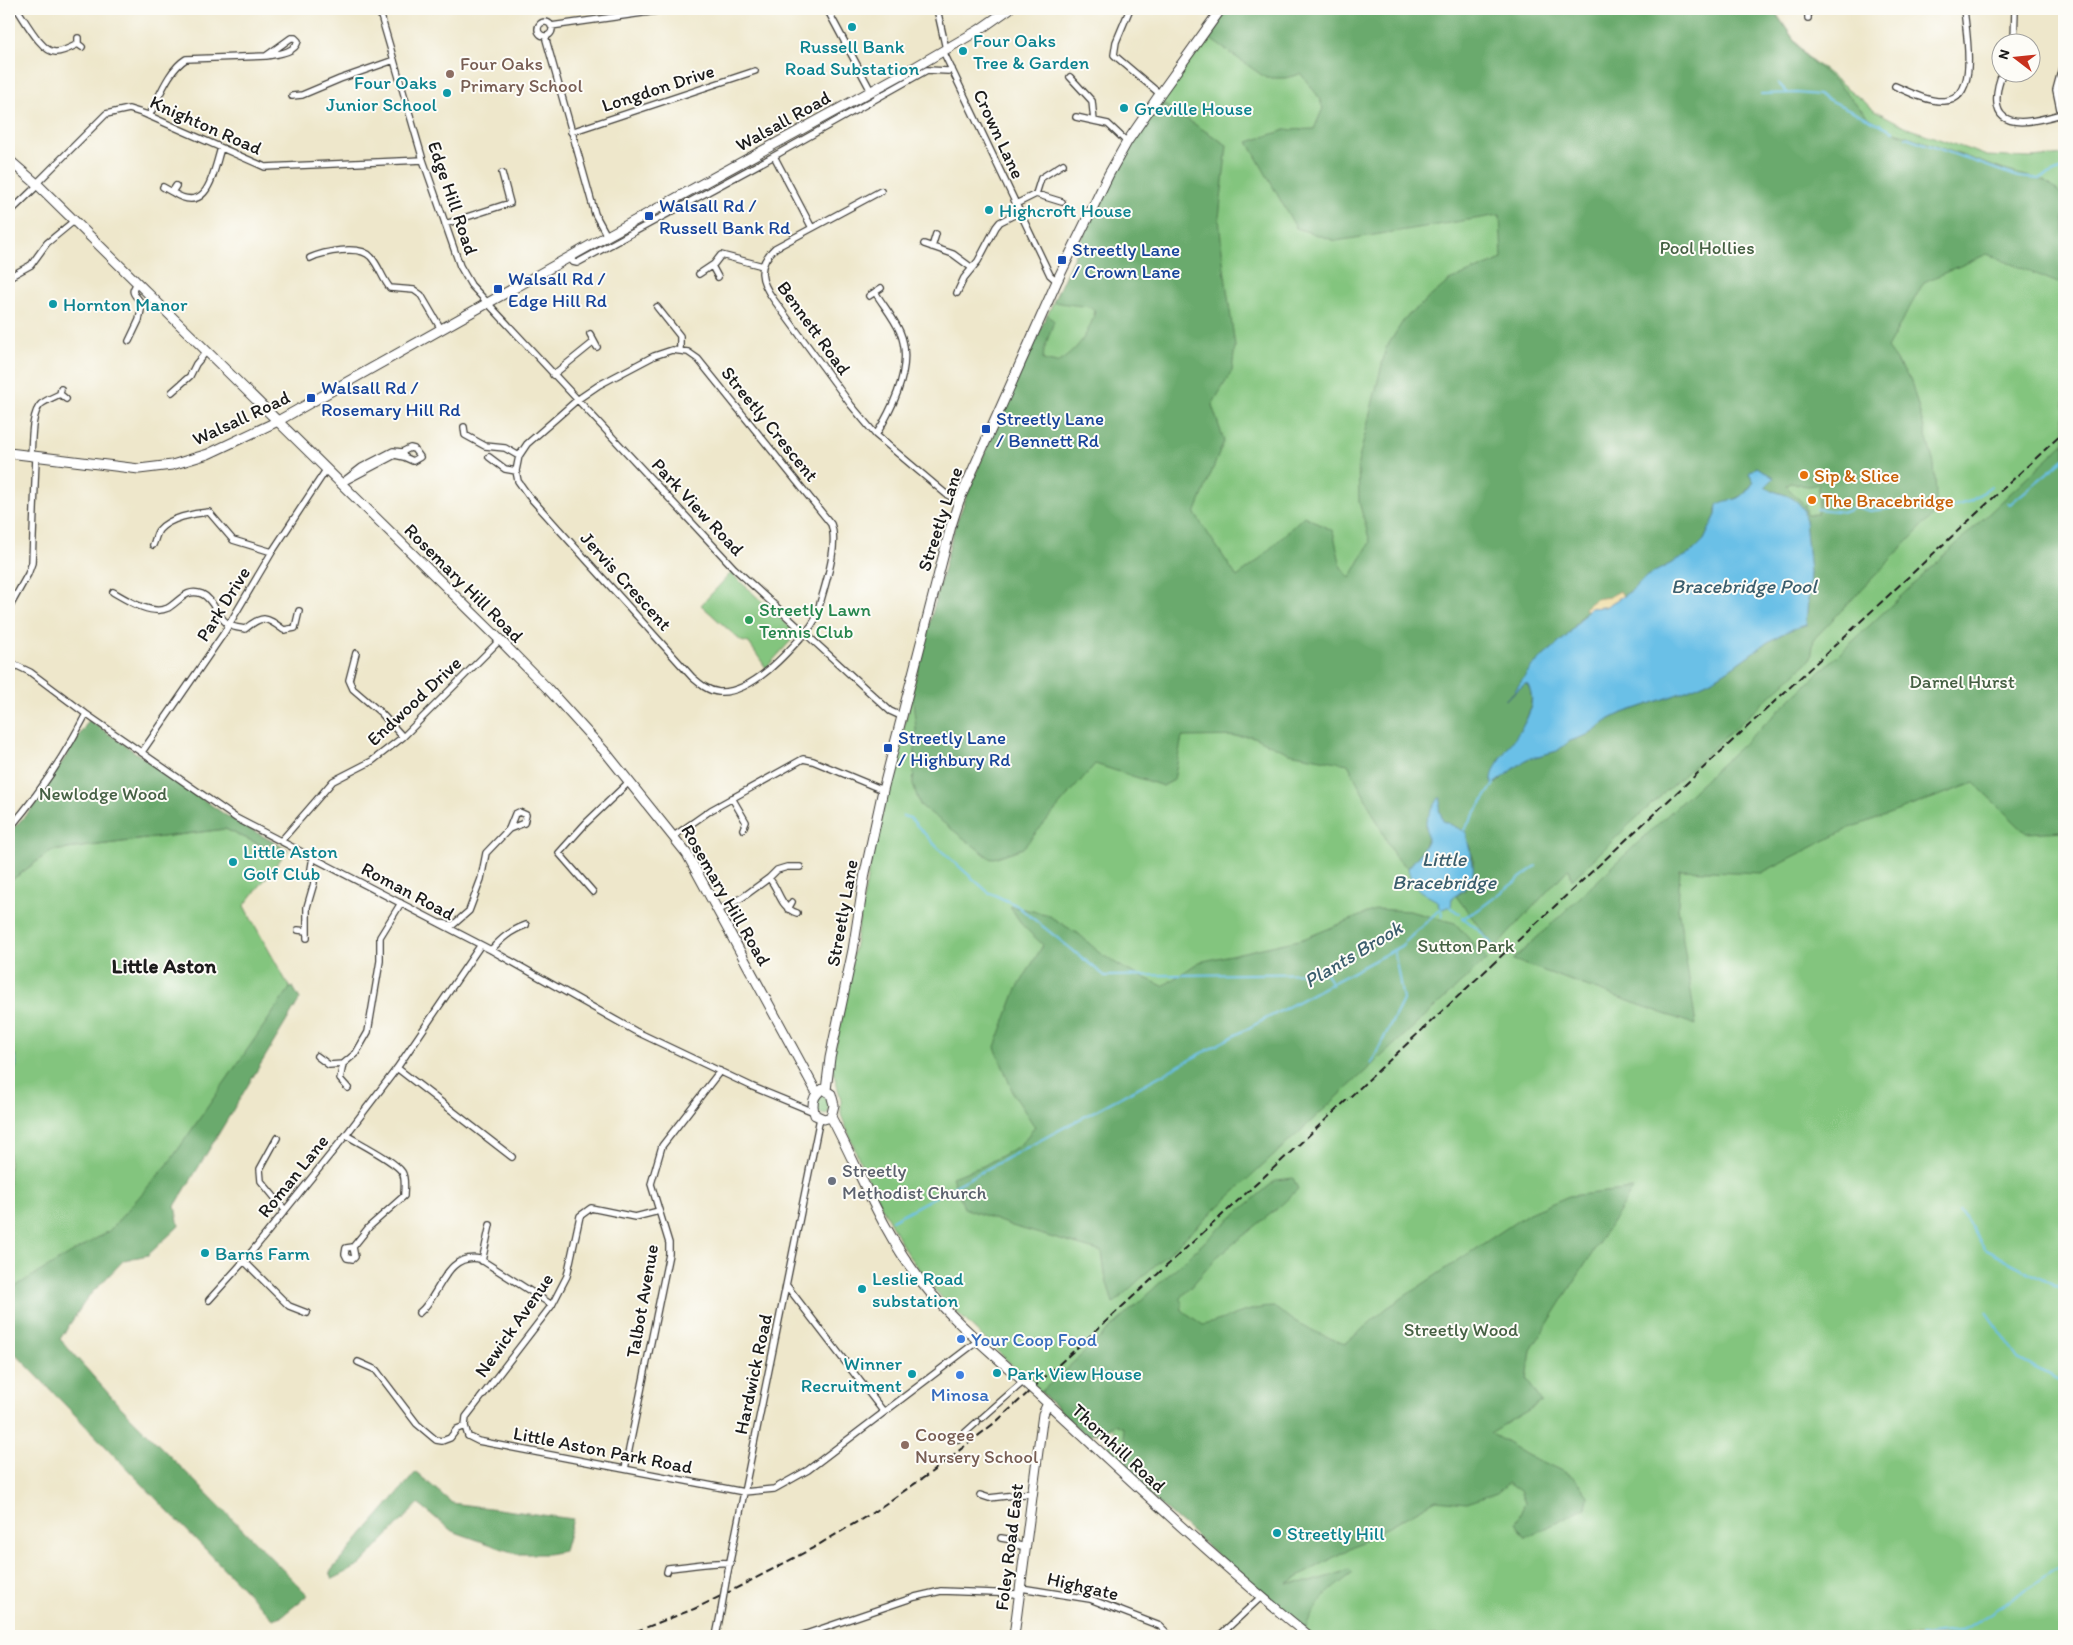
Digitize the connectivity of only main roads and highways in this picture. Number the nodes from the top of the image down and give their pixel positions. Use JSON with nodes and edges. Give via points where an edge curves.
{"nodes":[{"id":1,"x":1009,"y":9,"type":"edge"},
{"id":2,"x":1221,"y":9,"type":"edge"},
{"id":3,"x":9,"y":160,"type":"edge"},
{"id":4,"x":276,"y":422,"type":"junction"},
{"id":5,"x":9,"y":453,"type":"edge"},
{"id":6,"x":822,"y":1091,"type":"junction"},
{"id":7,"x":831,"y":1117,"type":"junction"},
{"id":8,"x":1048,"y":1403,"type":"junction"},
{"id":9,"x":1014,"y":1636,"type":"edge"},
{"id":10,"x":1309,"y":1636,"type":"edge"}],
"edges":[{"from":1,"to":4,"type":"main road","name":"Walsall Road","via":[[944,50]]},
{"from":2,"to":6,"type":"main road","name":"Streetly Lane","via":[[1127,142],[1091,208],[959,501],[883,790]]},
{"from":3,"to":4,"type":"main road","name":"Rosemary Hill Road","via":[[75,220]]},
{"from":4,"to":5,"type":"main road","name":"Walsall Road","via":[[230,445],[172,465],[139,469]]},
{"from":4,"to":6,"type":"main road","name":"Rosemary Hill Road","via":[[500,640],[630,781],[674,836],[698,873]]},
{"from":6,"to":7,"type":"main road","via":[[831,1094],[833,1099]]},
{"from":6,"to":7,"type":"main road","via":[[813,1103],[817,1115]]},
{"from":7,"to":8,"type":"main road","name":"Thornhill Road","bridge":true,"via":[[882,1219],[914,1272],[979,1340]]},
{"from":8,"to":9,"type":"main road","name":"Foley Road East","via":[[1043,1414]]},
{"from":8,"to":10,"type":"main road","name":"Thornhill Road","via":[[1149,1499]]}]}
